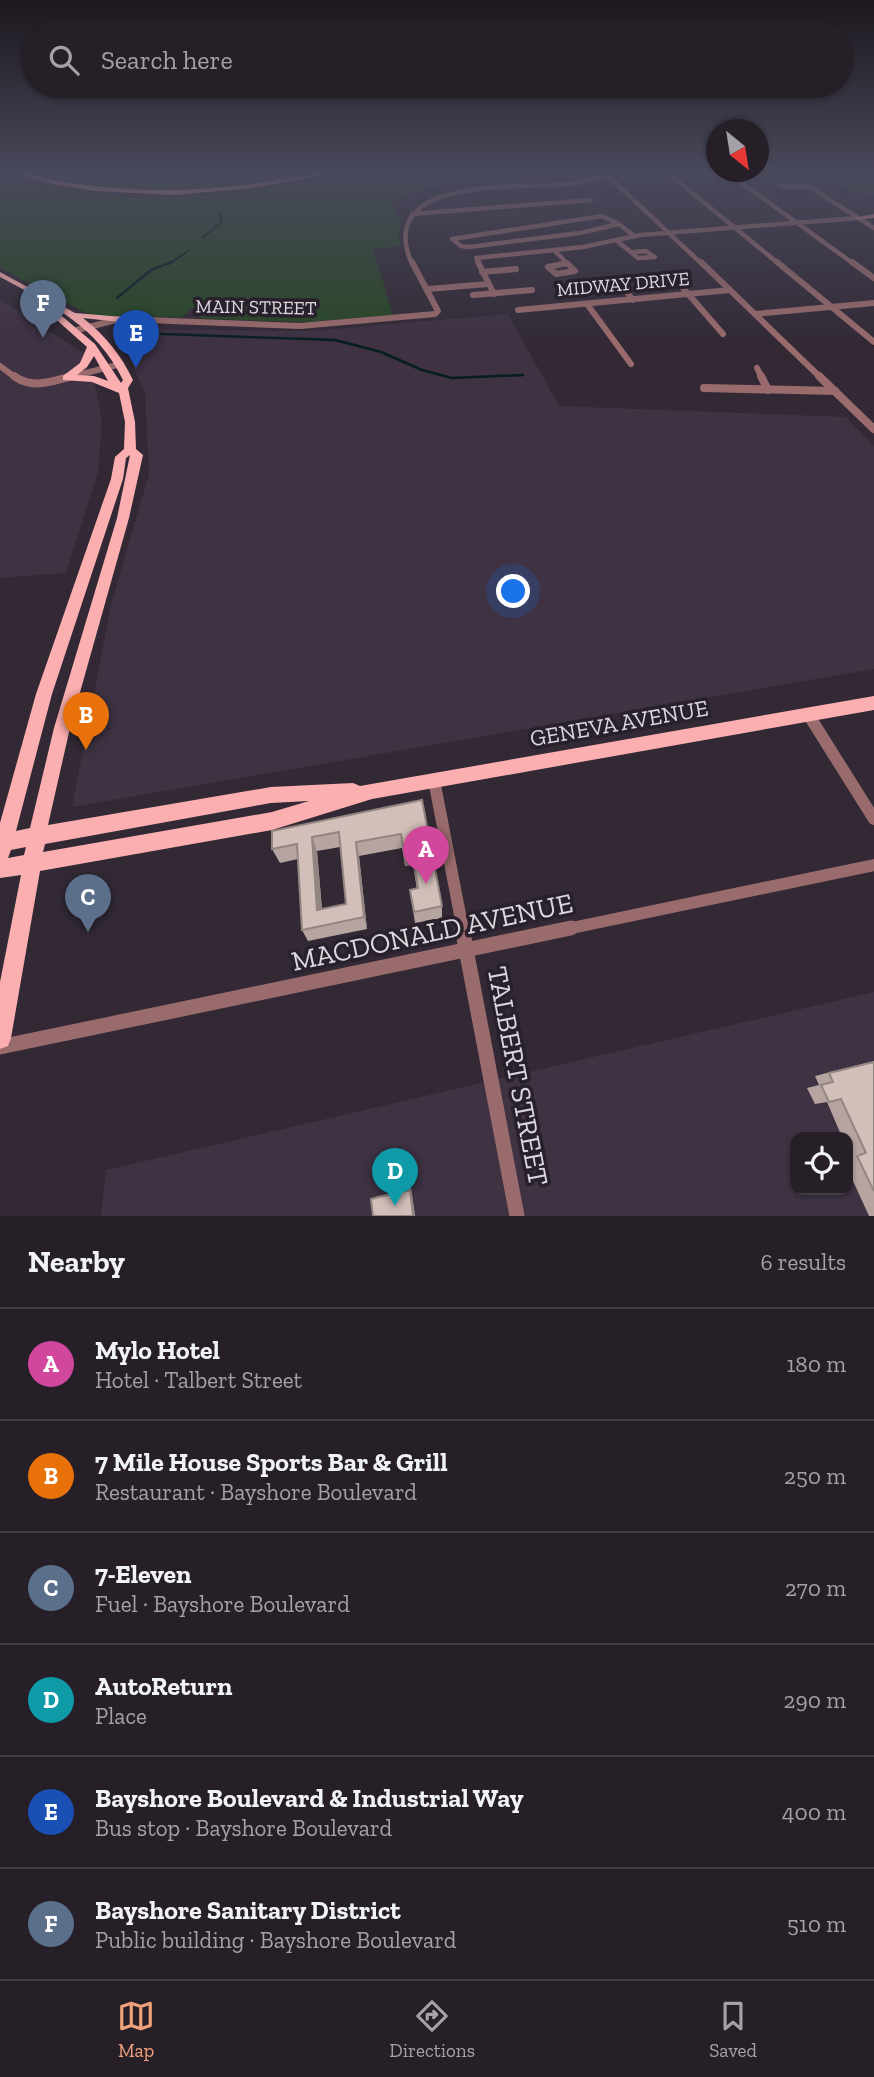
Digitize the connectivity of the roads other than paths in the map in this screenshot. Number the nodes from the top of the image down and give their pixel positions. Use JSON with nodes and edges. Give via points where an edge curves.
{"nodes":[{"id":1,"x":405,"y":230,"type":"edge"},
{"id":2,"x":512,"y":230,"type":"edge"},
{"id":3,"x":594,"y":230,"type":"edge"},
{"id":4,"x":627,"y":230,"type":"edge"},
{"id":5,"x":666,"y":230,"type":"edge"},
{"id":6,"x":705,"y":230,"type":"edge"},
{"id":7,"x":737,"y":230,"type":"edge"},
{"id":8,"x":808,"y":230,"type":"edge"},
{"id":9,"x":670,"y":233,"type":"junction"},
{"id":10,"x":634,"y":236,"type":"junction"},
{"id":11,"x":616,"y":240,"type":"junction"},
{"id":12,"x":554,"y":250,"type":"junction"},
{"id":13,"x":633,"y":252,"type":"dead end"},
{"id":14,"x":567,"y":263,"type":"dead end"},
{"id":15,"x":516,"y":269,"type":"dead end"},
{"id":16,"x":482,"y":272,"type":"junction"},
{"id":17,"x":0,"y":274,"type":"edge"},
{"id":18,"x":874,"y":278,"type":"edge"},
{"id":19,"x":676,"y":280,"type":"dead end"},
{"id":20,"x":619,"y":282,"type":"dead end"},
{"id":21,"x":0,"y":283,"type":"edge"},
{"id":22,"x":488,"y":284,"type":"junction"},
{"id":23,"x":428,"y":289,"type":"junction"},
{"id":24,"x":532,"y":290,"type":"dead end"},
{"id":25,"x":730,"y":290,"type":"junction"},
{"id":26,"x":494,"y":293,"type":"junction"},
{"id":27,"x":688,"y":294,"type":"junction"},
{"id":28,"x":473,"y":295,"type":"dead end"},
{"id":29,"x":633,"y":300,"type":"junction"},
{"id":30,"x":587,"y":303,"type":"junction"},
{"id":31,"x":874,"y":303,"type":"edge"},
{"id":32,"x":831,"y":307,"type":"junction"},
{"id":33,"x":518,"y":310,"type":"dead end"},
{"id":34,"x":72,"y":314,"type":"junction"},
{"id":35,"x":755,"y":314,"type":"junction"},
{"id":36,"x":116,"y":320,"type":"junction"},
{"id":37,"x":88,"y":326,"type":"junction"},
{"id":38,"x":77,"y":330,"type":"junction"},
{"id":39,"x":723,"y":334,"type":"dead end"},
{"id":40,"x":105,"y":341,"type":"junction"},
{"id":41,"x":874,"y":342,"type":"edge"},
{"id":42,"x":92,"y":346,"type":"junction"},
{"id":43,"x":121,"y":364,"type":"junction"},
{"id":44,"x":631,"y":364,"type":"dead end"},
{"id":45,"x":0,"y":366,"type":"edge"},
{"id":46,"x":107,"y":368,"type":"junction"},
{"id":47,"x":757,"y":368,"type":"dead end"},
{"id":48,"x":66,"y":378,"type":"junction"},
{"id":49,"x":704,"y":388,"type":"dead end"},
{"id":50,"x":124,"y":390,"type":"junction"},
{"id":51,"x":768,"y":390,"type":"junction"},
{"id":52,"x":835,"y":391,"type":"junction"},
{"id":53,"x":874,"y":429,"type":"edge"},
{"id":54,"x":130,"y":450,"type":"junction"},
{"id":55,"x":874,"y":703,"type":"edge"},
{"id":56,"x":808,"y":715,"type":"junction"},
{"id":57,"x":434,"y":780,"type":"junction"},
{"id":58,"x":372,"y":791,"type":"junction"},
{"id":59,"x":874,"y":819,"type":"edge"},
{"id":60,"x":37,"y":836,"type":"junction"},
{"id":61,"x":2,"y":849,"type":"edge"},
{"id":62,"x":33,"y":863,"type":"junction"},
{"id":63,"x":874,"y":865,"type":"edge"},
{"id":64,"x":0,"y":869,"type":"edge"},
{"id":65,"x":467,"y":950,"type":"junction"},
{"id":66,"x":0,"y":1038,"type":"edge"},
{"id":67,"x":0,"y":1047,"type":"edge"},
{"id":68,"x":517,"y":1216,"type":"edge"}],
"edges":[{"from":1,"to":23,"type":"street","via":[[417,274]]},
{"from":2,"to":3,"type":"street","via":[[452,239],[469,247]]},
{"from":4,"to":10,"type":"street"},
{"from":5,"to":9,"type":"street"},
{"from":6,"to":9,"type":"street"},
{"from":7,"to":32,"type":"street"},
{"from":8,"to":18,"type":"street"},
{"from":9,"to":10,"type":"street"},
{"from":9,"to":25,"type":"street"},
{"from":10,"to":11,"type":"street"},
{"from":11,"to":12,"type":"street"},
{"from":11,"to":13,"type":"street"},
{"from":12,"to":14,"type":"street"},
{"from":12,"to":16,"type":"street","via":[[476,258]]},
{"from":15,"to":16,"type":"street"},
{"from":16,"to":22,"type":"street"},
{"from":17,"to":34,"type":"main road"},
{"from":19,"to":27,"type":"street"},
{"from":20,"to":29,"type":"street"},
{"from":21,"to":38,"type":"main road"},
{"from":22,"to":23,"type":"street"},
{"from":22,"to":26,"type":"street"},
{"from":23,"to":36,"type":"street","name":"MAIN STREET","via":[[436,313],[300,326]]},
{"from":24,"to":26,"type":"street"},
{"from":25,"to":27,"type":"street","name":"MIDWAY DRIVE"},
{"from":25,"to":35,"type":"street"},
{"from":26,"to":28,"type":"street"},
{"from":27,"to":29,"type":"street","name":"MIDWAY DRIVE"},
{"from":27,"to":39,"type":"street"},
{"from":29,"to":30,"type":"street","name":"MIDWAY DRIVE"},
{"from":30,"to":33,"type":"street","name":"MIDWAY DRIVE"},
{"from":30,"to":44,"type":"street"},
{"from":31,"to":32,"type":"street"},
{"from":32,"to":35,"type":"street"},
{"from":32,"to":41,"type":"street"},
{"from":34,"to":36,"type":"main road"},
{"from":34,"to":37,"type":"main road"},
{"from":35,"to":52,"type":"street"},
{"from":36,"to":37,"type":"street","name":"MAIN STREET"},
{"from":36,"to":40,"type":"main road","via":[[102,326]]},
{"from":37,"to":38,"type":"street","name":"MAIN STREET"},
{"from":37,"to":40,"type":"main road"},
{"from":38,"to":42,"type":"main road"},
{"from":40,"to":43,"type":"main road"},
{"from":42,"to":46,"type":"main road"},
{"from":42,"to":48,"type":"main road","via":[[84,366]]},
{"from":43,"to":46,"type":"street"},
{"from":43,"to":50,"type":"main road","via":[[128,380]]},
{"from":45,"to":48,"type":"street","via":[[28,384]]},
{"from":46,"to":48,"type":"street"},
{"from":46,"to":50,"type":"main road","via":[[114,384]]},
{"from":47,"to":51,"type":"street"},
{"from":48,"to":50,"type":"main road","via":[[94,379]]},
{"from":49,"to":51,"type":"street"},
{"from":50,"to":54,"type":"main road"},
{"from":51,"to":52,"type":"street"},
{"from":52,"to":53,"type":"street"},
{"from":54,"to":60,"type":"main road","via":[[136,455],[129,493],[62,728]]},
{"from":54,"to":61,"type":"main road","via":[[121,457],[44,694]]},
{"from":55,"to":56,"type":"main road","name":"GENEVA AVENUE"},
{"from":56,"to":57,"type":"main road","name":"GENEVA AVENUE"},
{"from":56,"to":59,"type":"street"},
{"from":57,"to":58,"type":"main road","name":"GENEVA AVENUE"},
{"from":57,"to":65,"type":"street","name":"TALBERT STREET"},
{"from":58,"to":60,"type":"main road","name":"GENEVA AVENUE","via":[[271,795]]},
{"from":58,"to":62,"type":"main road","name":"GENEVA AVENUE","via":[[272,821]]},
{"from":60,"to":61,"type":"main road","name":"GENEVA AVENUE"},
{"from":60,"to":62,"type":"main road"},
{"from":62,"to":64,"type":"main road","name":"GENEVA AVENUE"},
{"from":62,"to":66,"type":"main road"},
{"from":63,"to":65,"type":"street","name":"MACDONALD AVENUE"},
{"from":65,"to":67,"type":"street","name":"MACDONALD AVENUE"},
{"from":65,"to":68,"type":"street","name":"TALBERT STREET"}]}
